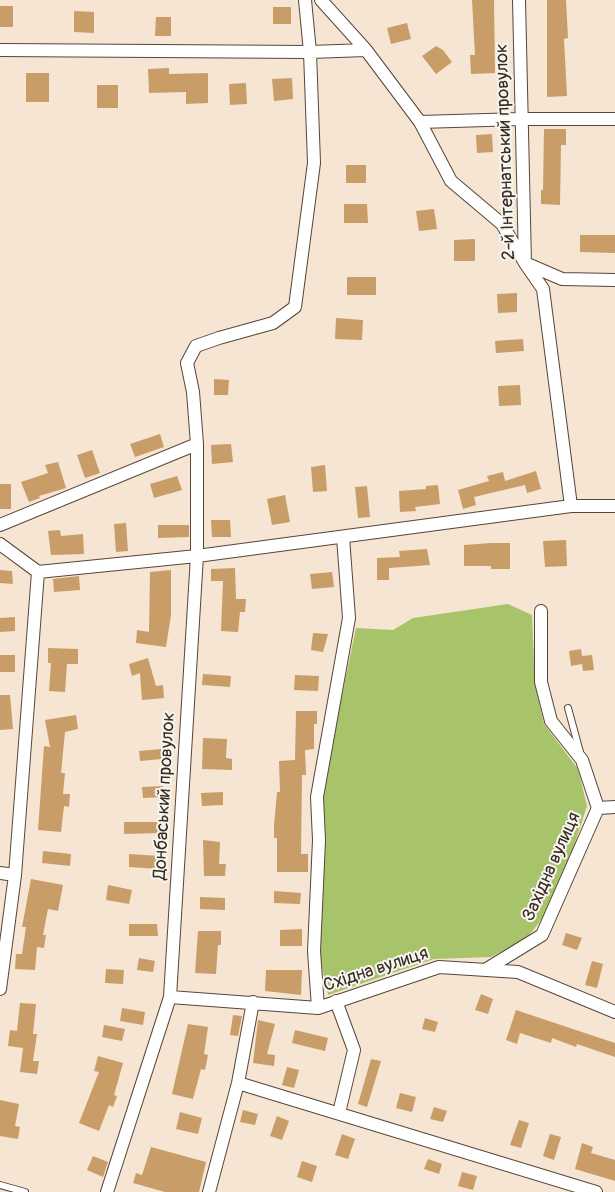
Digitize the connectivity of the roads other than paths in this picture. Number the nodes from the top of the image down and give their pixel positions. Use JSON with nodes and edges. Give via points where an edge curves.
{"nodes":[{"id":1,"x":305,"y":0,"type":"edge"},
{"id":2,"x":321,"y":0,"type":"edge"},
{"id":3,"x":519,"y":0,"type":"edge"},
{"id":4,"x":0,"y":50,"type":"edge"},
{"id":5,"x":366,"y":50,"type":"junction"},
{"id":6,"x":310,"y":52,"type":"junction"},
{"id":7,"x":520,"y":119,"type":"junction"},
{"id":8,"x":615,"y":119,"type":"edge"},
{"id":9,"x":420,"y":122,"type":"junction"},
{"id":10,"x":524,"y":263,"type":"junction"},
{"id":11,"x":615,"y":280,"type":"edge"},
{"id":12,"x":197,"y":444,"type":"junction"},
{"id":13,"x":571,"y":506,"type":"junction"},
{"id":14,"x":615,"y":506,"type":"edge"},
{"id":15,"x":0,"y":525,"type":"edge"},
{"id":16,"x":343,"y":537,"type":"junction"},
{"id":17,"x":0,"y":544,"type":"edge"},
{"id":18,"x":197,"y":556,"type":"junction"},
{"id":19,"x":38,"y":572,"type":"junction"},
{"id":20,"x":542,"y":611,"type":"dead end"},
{"id":21,"x":568,"y":708,"type":"dead end"},
{"id":22,"x":582,"y":760,"type":"junction"},
{"id":23,"x":615,"y":807,"type":"edge"},
{"id":24,"x":598,"y":808,"type":"junction"},
{"id":25,"x":0,"y":873,"type":"edge"},
{"id":26,"x":15,"y":875,"type":"junction"},
{"id":27,"x":485,"y":970,"type":"junction"},
{"id":28,"x":0,"y":989,"type":"edge"},
{"id":29,"x":170,"y":997,"type":"junction"},
{"id":30,"x":336,"y":1001,"type":"junction"},
{"id":31,"x":253,"y":1002,"type":"junction"},
{"id":32,"x":318,"y":1008,"type":"junction"},
{"id":33,"x":615,"y":1012,"type":"edge"},
{"id":34,"x":238,"y":1082,"type":"junction"},
{"id":35,"x":339,"y":1113,"type":"junction"},
{"id":36,"x":0,"y":1185,"type":"edge"},
{"id":37,"x":25,"y":1192,"type":"edge"},
{"id":38,"x":107,"y":1192,"type":"edge"},
{"id":39,"x":209,"y":1192,"type":"edge"},
{"id":40,"x":596,"y":1192,"type":"edge"}],
"edges":[{"from":1,"to":6,"type":"street","name":"Донбаський провулок"},
{"from":2,"to":5,"type":"street"},
{"from":3,"to":7,"type":"street","name":"2-й Інтернатський провулок"},
{"from":4,"to":6,"type":"street"},
{"from":5,"to":6,"type":"street"},
{"from":5,"to":9,"type":"street"},
{"from":6,"to":12,"type":"street","name":"Донбаський провулок","via":[[314,163],[295,307],[273,323],[196,346],[187,363]]},
{"from":7,"to":8,"type":"street"},
{"from":7,"to":9,"type":"street"},
{"from":7,"to":10,"type":"street","name":"2-й Інтернатський провулок"},
{"from":9,"to":10,"type":"street","via":[[451,181],[502,224]]},
{"from":10,"to":11,"type":"street","via":[[562,280]]},
{"from":10,"to":13,"type":"street","name":"2-й Інтернатський провулок","via":[[543,290]]},
{"from":12,"to":15,"type":"street"},
{"from":12,"to":18,"type":"street","name":"Донбаський провулок"},
{"from":13,"to":14,"type":"street"},
{"from":13,"to":16,"type":"street"},
{"from":16,"to":18,"type":"street"},
{"from":16,"to":32,"type":"street","via":[[348,618],[317,796],[319,840],[314,951]]},
{"from":17,"to":19,"type":"street"},
{"from":18,"to":19,"type":"street"},
{"from":18,"to":29,"type":"street","name":"Донбаський провулок"},
{"from":19,"to":26,"type":"street"},
{"from":20,"to":22,"type":"street","name":"Західна вулиця","via":[[542,682],[551,722]]},
{"from":21,"to":22,"type":"lane"},
{"from":22,"to":24,"type":"street","name":"Західна вулиця"},
{"from":23,"to":24,"type":"street","name":"Західна вулиця"},
{"from":24,"to":27,"type":"street","name":"Західна вулиця","via":[[542,934]]},
{"from":25,"to":26,"type":"street"},
{"from":26,"to":28,"type":"street"},
{"from":27,"to":30,"type":"street","name":"Східна вулиця","via":[[439,967]]},
{"from":27,"to":33,"type":"street","name":"Східна вулиця","via":[[518,972]]},
{"from":29,"to":31,"type":"street","name":"Східна вулиця"},
{"from":29,"to":38,"type":"street","name":"Донбаський провулок"},
{"from":30,"to":32,"type":"street","name":"Східна вулиця"},
{"from":30,"to":35,"type":"street","via":[[354,1050]]},
{"from":31,"to":32,"type":"street","name":"Східна вулиця"},
{"from":31,"to":34,"type":"street"},
{"from":34,"to":35,"type":"street"},
{"from":34,"to":39,"type":"street"},
{"from":35,"to":40,"type":"street"},
{"from":36,"to":37,"type":"lane"}]}
